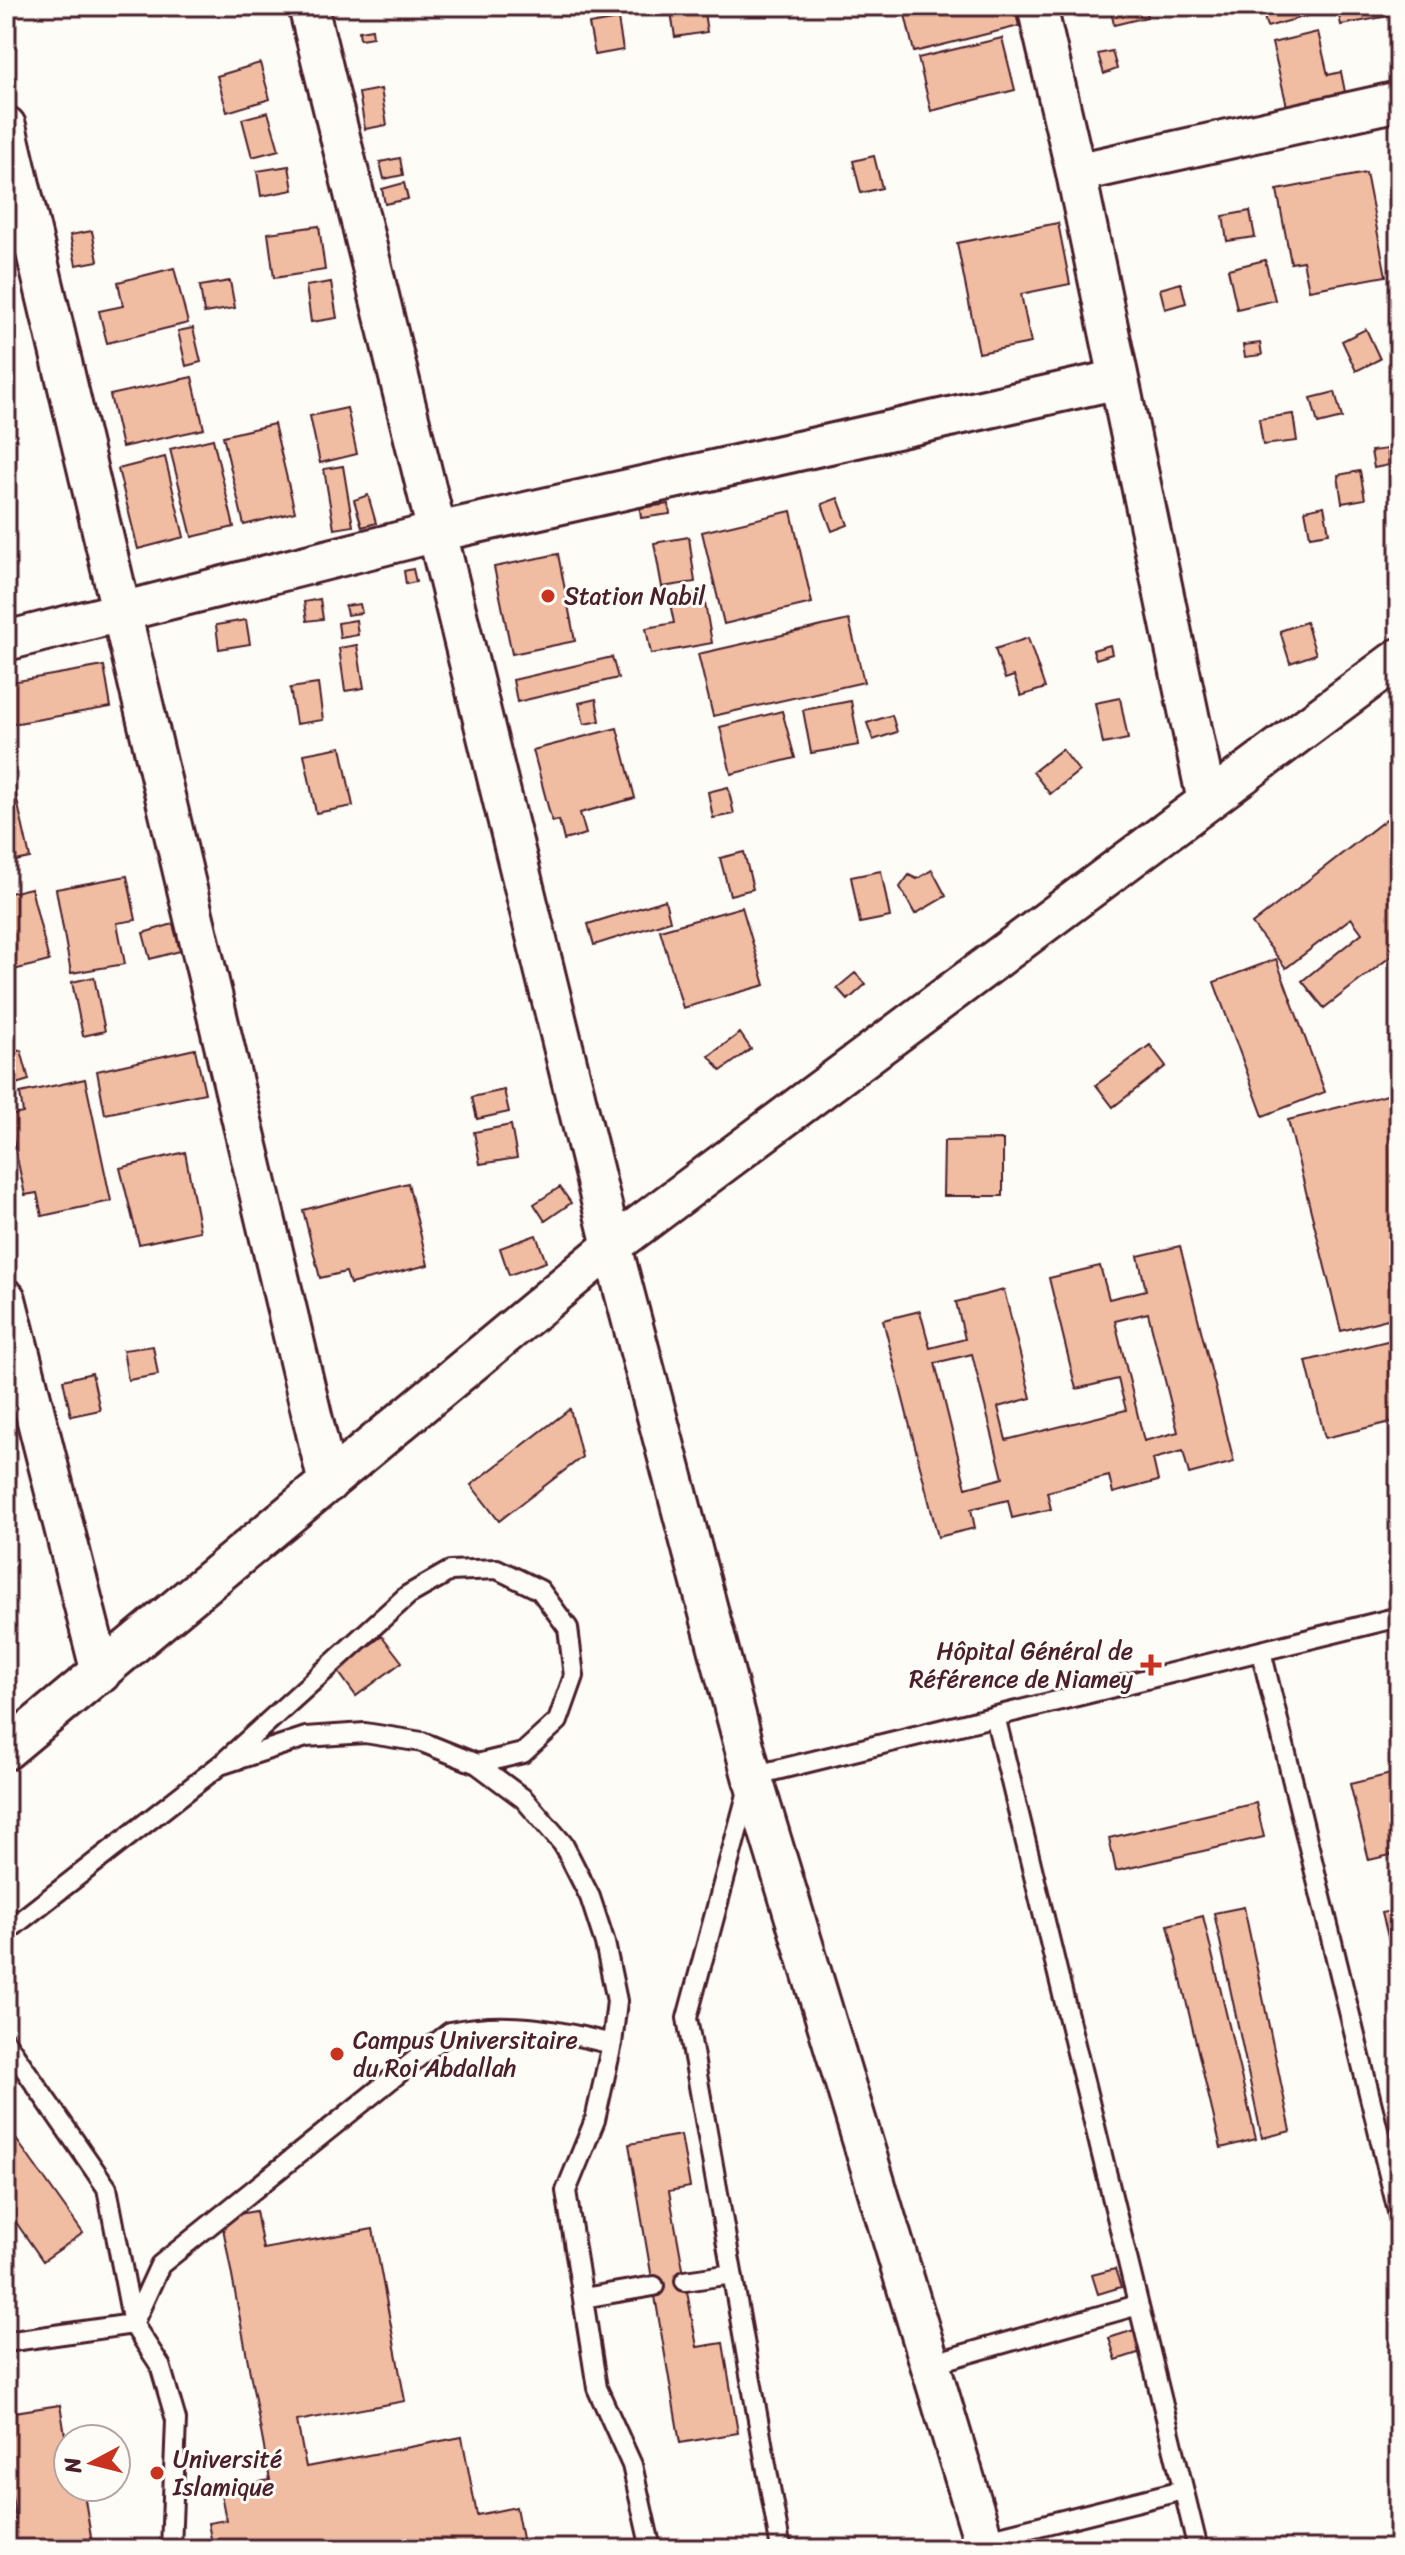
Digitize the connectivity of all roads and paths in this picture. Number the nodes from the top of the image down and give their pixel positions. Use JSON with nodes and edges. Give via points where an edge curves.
{"nodes":[{"id":1,"x":308,"y":6,"type":"edge"},
{"id":2,"x":1037,"y":6,"type":"edge"},
{"id":3,"x":1399,"y":101,"type":"edge"},
{"id":4,"x":6,"y":126,"type":"edge"},
{"id":5,"x":1076,"y":173,"type":"junction"},
{"id":6,"x":1119,"y":379,"type":"junction"},
{"id":7,"x":437,"y":532,"type":"junction"},
{"id":8,"x":121,"y":612,"type":"junction"},
{"id":9,"x":6,"y":641,"type":"edge"},
{"id":10,"x":1399,"y":658,"type":"edge"},
{"id":11,"x":1207,"y":801,"type":"junction"},
{"id":12,"x":612,"y":1246,"type":"junction"},
{"id":13,"x":6,"y":1299,"type":"edge"},
{"id":14,"x":328,"y":1483,"type":"junction"},
{"id":15,"x":1399,"y":1617,"type":"edge"},
{"id":16,"x":1261,"y":1651,"type":"junction"},
{"id":17,"x":101,"y":1673,"type":"junction"},
{"id":18,"x":995,"y":1716,"type":"junction"},
{"id":19,"x":6,"y":1750,"type":"edge"},
{"id":20,"x":477,"y":1764,"type":"junction"},
{"id":21,"x":220,"y":1765,"type":"junction"},
{"id":22,"x":752,"y":1776,"type":"junction"},
{"id":23,"x":6,"y":1932,"type":"edge"},
{"id":24,"x":6,"y":2042,"type":"edge"},
{"id":25,"x":612,"y":2044,"type":"junction"},
{"id":26,"x":1399,"y":2216,"type":"edge"},
{"id":27,"x":732,"y":2274,"type":"junction"},
{"id":28,"x":685,"y":2281,"type":"dead end"},
{"id":29,"x":654,"y":2286,"type":"dead end"},
{"id":30,"x":583,"y":2298,"type":"junction"},
{"id":31,"x":1138,"y":2305,"type":"junction"},
{"id":32,"x":133,"y":2324,"type":"junction"},
{"id":33,"x":6,"y":2342,"type":"edge"},
{"id":34,"x":930,"y":2364,"type":"junction"},
{"id":35,"x":1183,"y":2490,"type":"junction"},
{"id":36,"x":985,"y":2544,"type":"edge"},
{"id":37,"x":171,"y":2549,"type":"edge"},
{"id":38,"x":651,"y":2549,"type":"edge"},
{"id":39,"x":784,"y":2549,"type":"edge"},
{"id":40,"x":1198,"y":2549,"type":"edge"}],
"edges":[{"from":1,"to":7,"type":"street"},
{"from":2,"to":5,"type":"street"},
{"from":3,"to":5,"type":"street"},
{"from":4,"to":8,"type":"street"},
{"from":5,"to":6,"type":"street"},
{"from":6,"to":7,"type":"street"},
{"from":6,"to":11,"type":"street"},
{"from":7,"to":8,"type":"street"},
{"from":7,"to":12,"type":"street"},
{"from":8,"to":9,"type":"street"},
{"from":8,"to":14,"type":"street"},
{"from":10,"to":11,"type":"street"},
{"from":11,"to":12,"type":"street"},
{"from":12,"to":14,"type":"street"},
{"from":12,"to":22,"type":"street"},
{"from":13,"to":17,"type":"street"},
{"from":14,"to":17,"type":"street"},
{"from":15,"to":16,"type":"lane"},
{"from":16,"to":18,"type":"lane"},
{"from":16,"to":26,"type":"lane"},
{"from":17,"to":19,"type":"street"},
{"from":18,"to":22,"type":"lane"},
{"from":18,"to":31,"type":"lane"},
{"from":20,"to":21,"type":"lane","via":[[422,1742],[365,1733],[306,1737]]},
{"from":20,"to":21,"type":"lane","via":[[523,1753],[558,1721],[574,1676],[568,1628],[540,1590],[497,1569],[450,1571],[408,1595]]},
{"from":20,"to":25,"type":"lane","via":[[524,1799],[563,1844],[590,1897],[617,2001]]},
{"from":21,"to":23,"type":"lane"},
{"from":22,"to":27,"type":"lane","via":[[687,2018]]},
{"from":22,"to":34,"type":"street"},
{"from":24,"to":32,"type":"lane","via":[[107,2188]]},
{"from":25,"to":30,"type":"lane","via":[[595,2120],[566,2191]]},
{"from":25,"to":32,"type":"lane","via":[[545,2028],[478,2026],[450,2032],[160,2265]]},
{"from":27,"to":28,"type":"lane"},
{"from":27,"to":39,"type":"lane"},
{"from":29,"to":30,"type":"lane"},
{"from":30,"to":38,"type":"lane","via":[[597,2388],[632,2465]]},
{"from":31,"to":34,"type":"lane"},
{"from":31,"to":35,"type":"lane"},
{"from":32,"to":33,"type":"lane"},
{"from":32,"to":37,"type":"lane","via":[[160,2365],[176,2420]]},
{"from":34,"to":36,"type":"street"},
{"from":35,"to":36,"type":"lane"},
{"from":35,"to":40,"type":"lane"}]}
